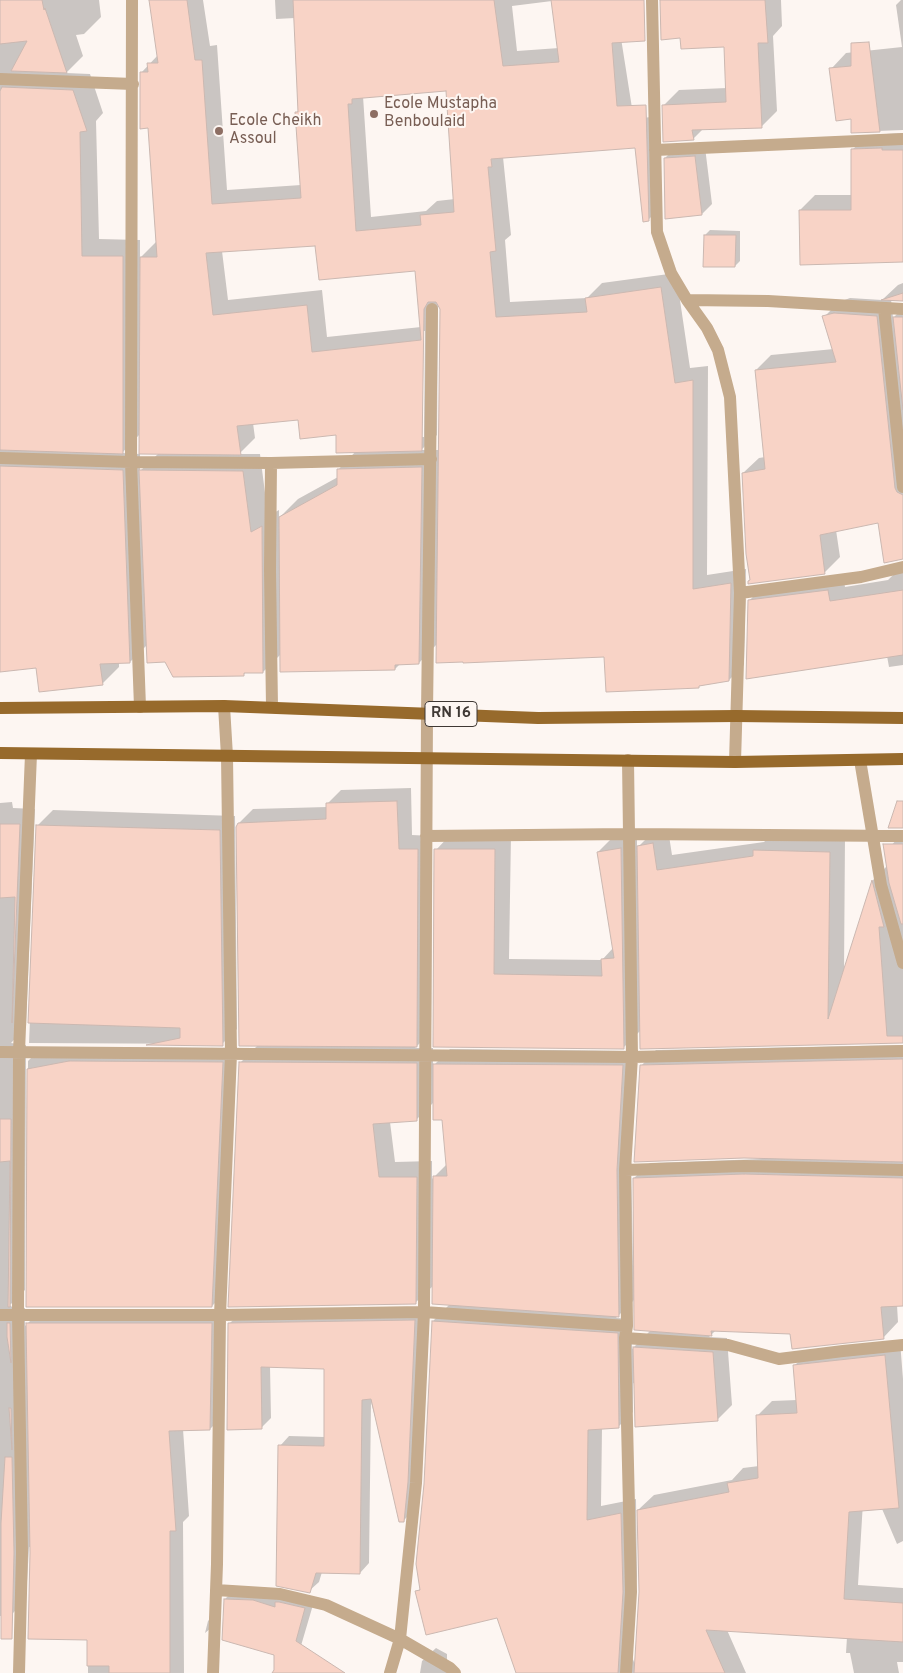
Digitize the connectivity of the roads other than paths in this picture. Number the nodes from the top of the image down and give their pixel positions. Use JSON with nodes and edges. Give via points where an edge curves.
{"nodes":[{"id":1,"x":132,"y":0,"type":"edge"},
{"id":2,"x":652,"y":0,"type":"edge"},
{"id":3,"x":0,"y":79,"type":"edge"},
{"id":4,"x":132,"y":84,"type":"junction"},
{"id":5,"x":903,"y":139,"type":"edge"},
{"id":6,"x":655,"y":150,"type":"junction"},
{"id":7,"x":687,"y":300,"type":"junction"},
{"id":8,"x":884,"y":308,"type":"junction"},
{"id":9,"x":432,"y":309,"type":"dead end"},
{"id":10,"x":903,"y":309,"type":"edge"},
{"id":11,"x":0,"y":458,"type":"edge"},
{"id":12,"x":431,"y":459,"type":"junction"},
{"id":13,"x":131,"y":462,"type":"junction"},
{"id":14,"x":271,"y":462,"type":"junction"},
{"id":15,"x":903,"y":487,"type":"edge"},
{"id":16,"x":903,"y":567,"type":"edge"},
{"id":17,"x":740,"y":592,"type":"junction"},
{"id":18,"x":224,"y":706,"type":"junction"},
{"id":19,"x":140,"y":707,"type":"junction"},
{"id":20,"x":272,"y":707,"type":"junction"},
{"id":21,"x":0,"y":708,"type":"edge"},
{"id":22,"x":427,"y":713,"type":"junction"},
{"id":23,"x":736,"y":716,"type":"junction"},
{"id":24,"x":903,"y":718,"type":"edge"},
{"id":25,"x":0,"y":753,"type":"edge"},
{"id":26,"x":30,"y":754,"type":"junction"},
{"id":27,"x":227,"y":756,"type":"junction"},
{"id":28,"x":427,"y":758,"type":"junction"},
{"id":29,"x":903,"y":759,"type":"edge"},
{"id":30,"x":628,"y":760,"type":"junction"},
{"id":31,"x":860,"y":760,"type":"junction"},
{"id":32,"x":735,"y":762,"type":"junction"},
{"id":33,"x":629,"y":834,"type":"junction"},
{"id":34,"x":426,"y":836,"type":"junction"},
{"id":35,"x":873,"y":836,"type":"junction"},
{"id":36,"x":903,"y":836,"type":"edge"},
{"id":37,"x":903,"y":963,"type":"edge"},
{"id":38,"x":903,"y":1051,"type":"edge"},
{"id":39,"x":0,"y":1052,"type":"edge"},
{"id":40,"x":19,"y":1052,"type":"junction"},
{"id":41,"x":231,"y":1054,"type":"junction"},
{"id":42,"x":424,"y":1055,"type":"junction"},
{"id":43,"x":632,"y":1057,"type":"junction"},
{"id":44,"x":625,"y":1170,"type":"junction"},
{"id":45,"x":903,"y":1170,"type":"edge"},
{"id":46,"x":424,"y":1312,"type":"junction"},
{"id":47,"x":0,"y":1315,"type":"edge"},
{"id":48,"x":18,"y":1315,"type":"junction"},
{"id":49,"x":220,"y":1315,"type":"junction"},
{"id":50,"x":626,"y":1332,"type":"junction"},
{"id":51,"x":903,"y":1345,"type":"edge"},
{"id":52,"x":216,"y":1590,"type":"junction"},
{"id":53,"x":400,"y":1640,"type":"junction"},
{"id":54,"x":19,"y":1673,"type":"edge"},
{"id":55,"x":213,"y":1673,"type":"edge"},
{"id":56,"x":390,"y":1673,"type":"edge"},
{"id":57,"x":455,"y":1673,"type":"edge"},
{"id":58,"x":626,"y":1673,"type":"edge"}],
"edges":[{"from":1,"to":4,"type":"street"},
{"from":2,"to":6,"type":"street"},
{"from":3,"to":4,"type":"street"},
{"from":4,"to":13,"type":"street"},
{"from":5,"to":6,"type":"street"},
{"from":6,"to":7,"type":"street","via":[[657,232],[671,273]]},
{"from":7,"to":8,"type":"street"},
{"from":7,"to":17,"type":"street","via":[[718,350],[730,397]]},
{"from":8,"to":10,"type":"street"},
{"from":8,"to":15,"type":"street"},
{"from":9,"to":12,"type":"street"},
{"from":11,"to":13,"type":"street"},
{"from":12,"to":14,"type":"street"},
{"from":12,"to":22,"type":"street"},
{"from":13,"to":14,"type":"street"},
{"from":13,"to":19,"type":"street"},
{"from":14,"to":20,"type":"street"},
{"from":16,"to":17,"type":"street","via":[[861,577]]},
{"from":17,"to":23,"type":"street"},
{"from":18,"to":19,"type":"main road","number":"RN 16"},
{"from":18,"to":20,"type":"main road","number":"RN 16"},
{"from":18,"to":27,"type":"street"},
{"from":19,"to":21,"type":"main road","number":"RN 16"},
{"from":20,"to":22,"type":"main road","number":"RN 16"},
{"from":22,"to":23,"type":"main road","number":"RN 16","via":[[538,718]]},
{"from":22,"to":28,"type":"street"},
{"from":23,"to":24,"type":"main road","number":"RN 16"},
{"from":23,"to":32,"type":"street"},
{"from":25,"to":26,"type":"main road"},
{"from":26,"to":27,"type":"main road"},
{"from":26,"to":40,"type":"street"},
{"from":27,"to":28,"type":"main road"},
{"from":27,"to":41,"type":"street"},
{"from":28,"to":30,"type":"main road"},
{"from":28,"to":34,"type":"street"},
{"from":29,"to":31,"type":"main road"},
{"from":30,"to":32,"type":"main road"},
{"from":30,"to":33,"type":"street"},
{"from":31,"to":32,"type":"main road"},
{"from":31,"to":35,"type":"street"},
{"from":33,"to":34,"type":"street"},
{"from":33,"to":35,"type":"street"},
{"from":33,"to":43,"type":"street"},
{"from":34,"to":42,"type":"street"},
{"from":35,"to":36,"type":"street"},
{"from":35,"to":37,"type":"street","via":[[881,885]]},
{"from":38,"to":43,"type":"street"},
{"from":39,"to":40,"type":"street"},
{"from":40,"to":41,"type":"street"},
{"from":40,"to":48,"type":"street"},
{"from":41,"to":42,"type":"street"},
{"from":41,"to":49,"type":"street"},
{"from":42,"to":43,"type":"street"},
{"from":42,"to":46,"type":"street"},
{"from":43,"to":44,"type":"street"},
{"from":44,"to":45,"type":"street","via":[[744,1166]]},
{"from":44,"to":50,"type":"street"},
{"from":46,"to":49,"type":"street"},
{"from":46,"to":50,"type":"street"},
{"from":46,"to":53,"type":"street","via":[[416,1483]]},
{"from":47,"to":48,"type":"street"},
{"from":48,"to":49,"type":"street"},
{"from":48,"to":54,"type":"street","via":[[22,1553]]},
{"from":49,"to":52,"type":"street"},
{"from":50,"to":51,"type":"street","via":[[728,1345],[780,1359]]},
{"from":50,"to":58,"type":"street","via":[[631,1592]]},
{"from":52,"to":53,"type":"street","via":[[280,1594],[326,1605]]},
{"from":52,"to":55,"type":"street"},
{"from":53,"to":56,"type":"street"},
{"from":53,"to":57,"type":"street"}]}
